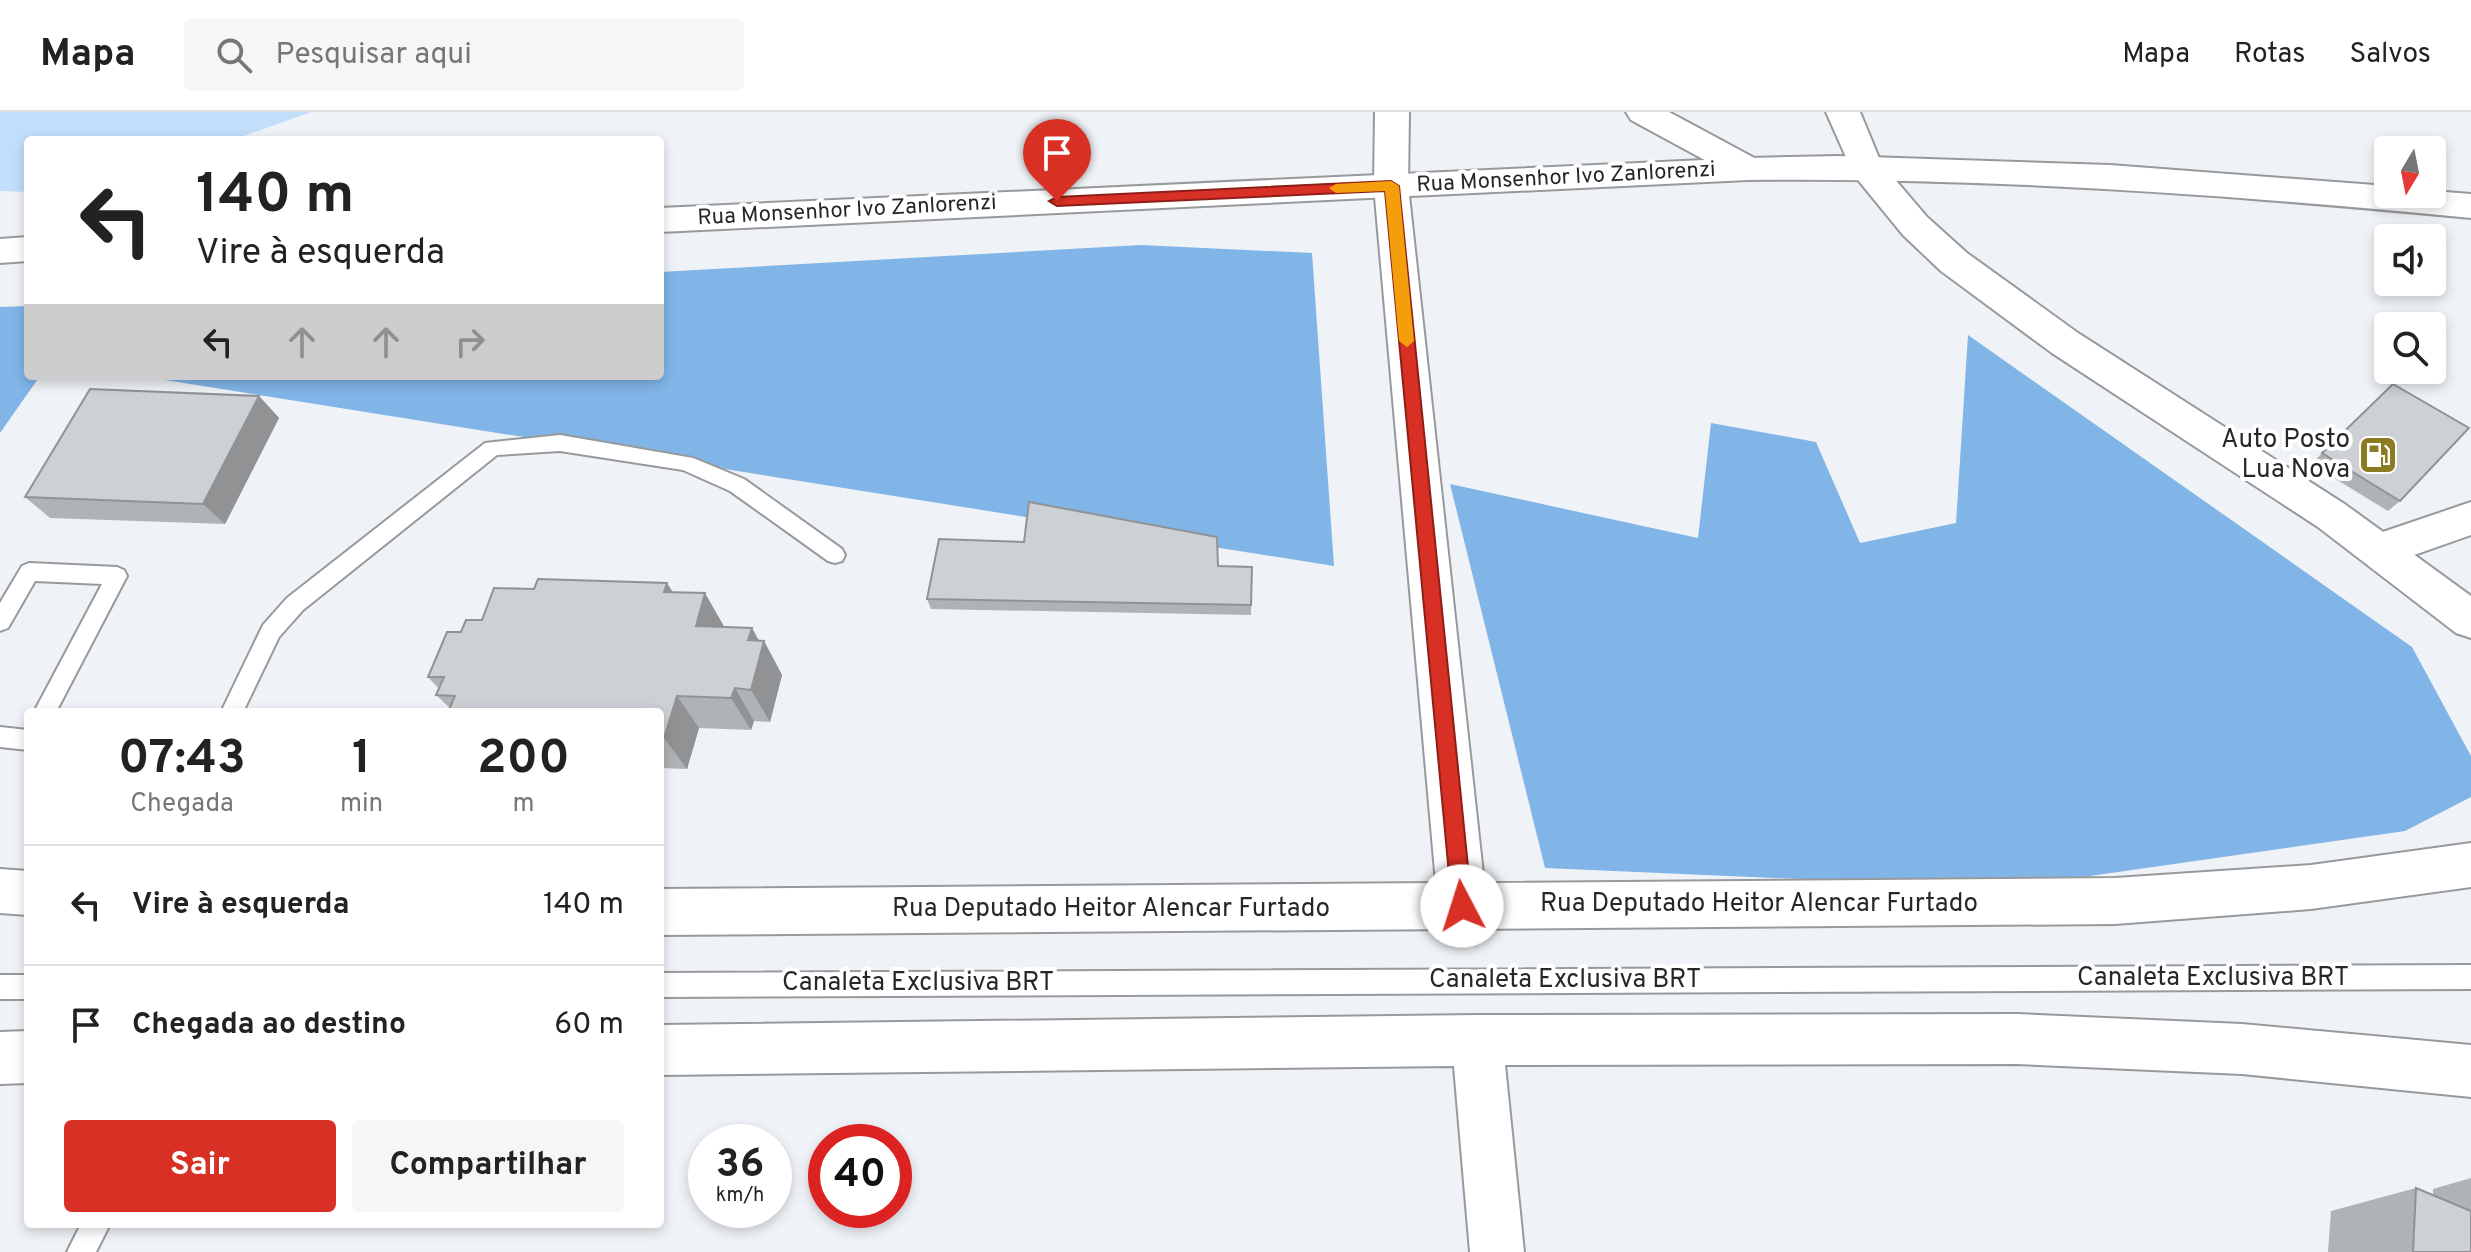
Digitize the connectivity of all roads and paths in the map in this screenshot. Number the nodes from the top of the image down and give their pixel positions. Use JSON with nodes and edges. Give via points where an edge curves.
{"nodes":[{"id":1,"x":1392,"y":112,"type":"edge"},
{"id":2,"x":1643,"y":112,"type":"edge"},
{"id":3,"x":1843,"y":112,"type":"edge"},
{"id":4,"x":1866,"y":167,"type":"junction"},
{"id":5,"x":1748,"y":169,"type":"junction"},
{"id":6,"x":1391,"y":186,"type":"junction"},
{"id":7,"x":2471,"y":206,"type":"edge"},
{"id":8,"x":664,"y":220,"type":"edge"},
{"id":9,"x":24,"y":249,"type":"edge"},
{"id":10,"x":0,"y":251,"type":"edge"},
{"id":11,"x":2471,"y":518,"type":"edge"},
{"id":12,"x":2380,"y":550,"type":"junction"},
{"id":13,"x":835,"y":555,"type":"dead end"},
{"id":14,"x":2471,"y":620,"type":"edge"},
{"id":15,"x":0,"y":622,"type":"edge"},
{"id":16,"x":47,"y":708,"type":"edge"},
{"id":17,"x":234,"y":708,"type":"edge"},
{"id":18,"x":0,"y":737,"type":"edge"},
{"id":19,"x":24,"y":740,"type":"edge"},
{"id":20,"x":2471,"y":865,"type":"edge"},
{"id":21,"x":0,"y":891,"type":"edge"},
{"id":22,"x":24,"y":893,"type":"edge"},
{"id":23,"x":1462,"y":906,"type":"junction"},
{"id":24,"x":664,"y":912,"type":"edge"},
{"id":25,"x":2471,"y":977,"type":"edge"},
{"id":26,"x":664,"y":985,"type":"edge"},
{"id":27,"x":0,"y":987,"type":"edge"},
{"id":28,"x":24,"y":987,"type":"edge"},
{"id":29,"x":1477,"y":1040,"type":"junction"},
{"id":30,"x":664,"y":1050,"type":"edge"},
{"id":31,"x":24,"y":1057,"type":"edge"},
{"id":32,"x":0,"y":1058,"type":"edge"},
{"id":33,"x":2471,"y":1071,"type":"edge"},
{"id":34,"x":94,"y":1228,"type":"edge"},
{"id":35,"x":81,"y":1252,"type":"edge"},
{"id":36,"x":1497,"y":1252,"type":"edge"}],
"edges":[{"from":1,"to":6,"type":"street"},
{"from":2,"to":5,"type":"street"},
{"from":3,"to":4,"type":"street"},
{"from":4,"to":5,"type":"street","name":"Rua Monsenhor Ivo Zanlorenzi"},
{"from":4,"to":7,"type":"street","name":"Rua Monsenhor Ivo Zanlorenzi","via":[[2082,173]]},
{"from":4,"to":12,"type":"street","via":[[1915,226],[2011,306]]},
{"from":5,"to":6,"type":"street","name":"Rua Monsenhor Ivo Zanlorenzi"},
{"from":6,"to":8,"type":"street","name":"Rua Monsenhor Ivo Zanlorenzi"},
{"from":6,"to":23,"type":"street"},
{"from":9,"to":10,"type":"street"},
{"from":11,"to":12,"type":"street"},
{"from":12,"to":14,"type":"street"},
{"from":13,"to":17,"type":"lane","via":[[737,485],[686,463],[560,443],[492,448],[295,604],[271,631]]},
{"from":15,"to":16,"type":"lane","via":[[29,572],[117,576]]},
{"from":18,"to":19,"type":"lane"},
{"from":20,"to":23,"type":"street","name":"Rua Deputado Heitor Alencar Furtado","via":[[2311,887],[2115,901]]},
{"from":21,"to":22,"type":"street"},
{"from":23,"to":24,"type":"street","name":"Rua Deputado Heitor Alencar Furtado"},
{"from":25,"to":26,"type":"lane","name":"Canaleta Exclusiva BRT"},
{"from":27,"to":28,"type":"lane"},
{"from":29,"to":30,"type":"street"},
{"from":29,"to":33,"type":"street","via":[[2124,1042]]},
{"from":29,"to":36,"type":"street"},
{"from":31,"to":32,"type":"street"},
{"from":34,"to":35,"type":"lane"}]}
